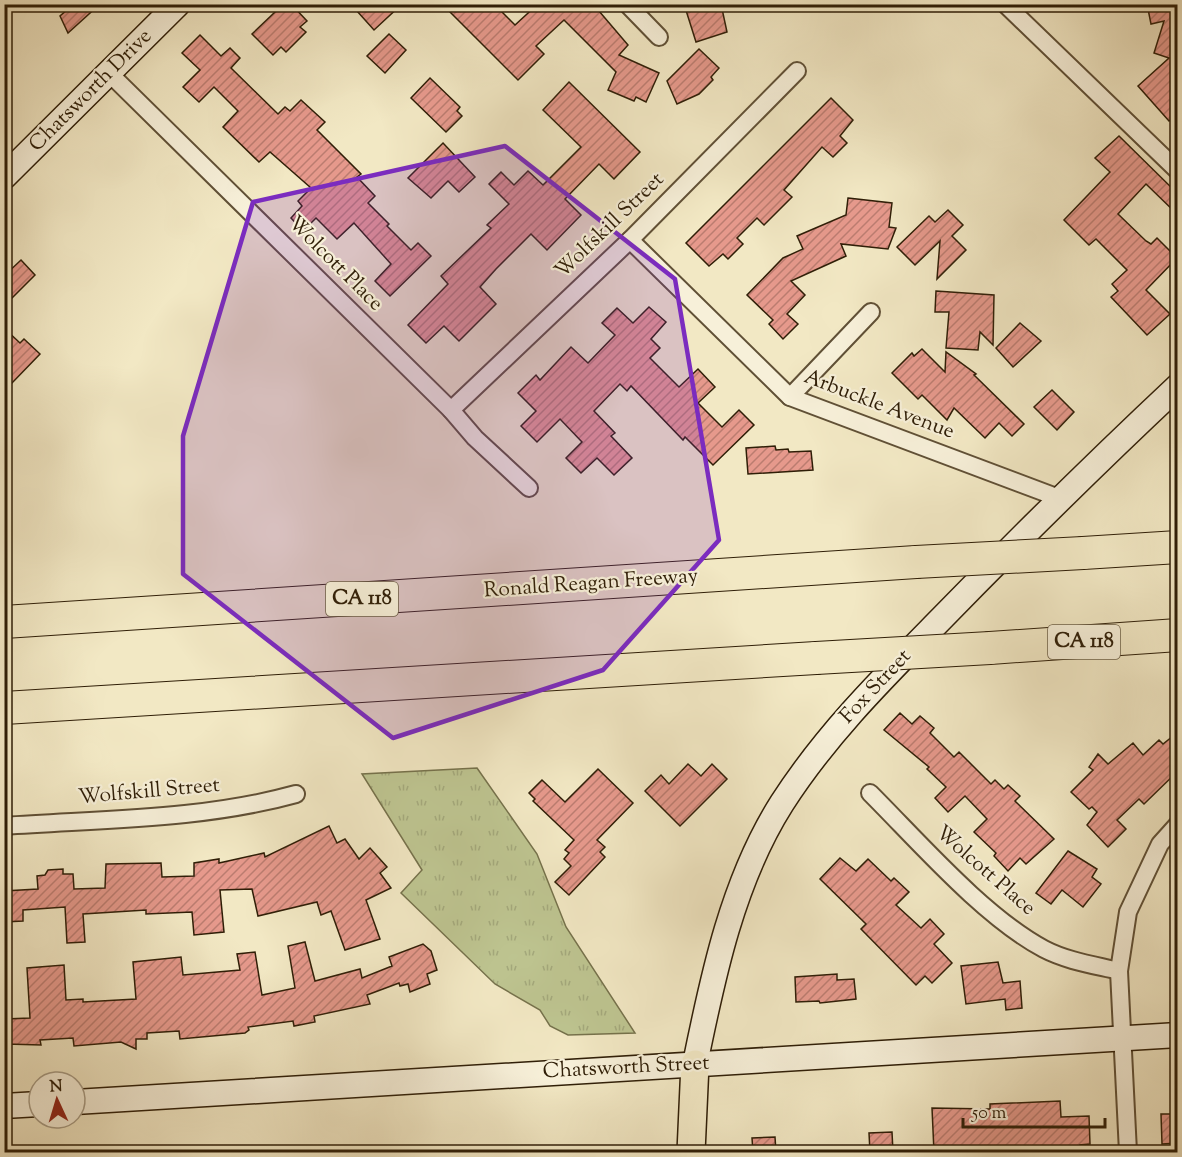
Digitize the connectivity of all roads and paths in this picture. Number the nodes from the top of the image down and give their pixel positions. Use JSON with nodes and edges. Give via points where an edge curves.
{"nodes":[{"id":1,"x":178,"y":4,"type":"edge"},
{"id":2,"x":627,"y":4,"type":"edge"},
{"id":3,"x":1005,"y":4,"type":"edge"},
{"id":4,"x":659,"y":37,"type":"dead end"},
{"id":5,"x":797,"y":70,"type":"dead end"},
{"id":6,"x":108,"y":72,"type":"junction"},
{"id":7,"x":1178,"y":171,"type":"edge"},
{"id":8,"x":4,"y":177,"type":"edge"},
{"id":9,"x":630,"y":240,"type":"junction"},
{"id":10,"x":871,"y":312,"type":"dead end"},
{"id":11,"x":1178,"y":386,"type":"edge"},
{"id":12,"x":790,"y":397,"type":"junction"},
{"id":13,"x":451,"y":410,"type":"junction"},
{"id":14,"x":529,"y":488,"type":"dead end"},
{"id":15,"x":1059,"y":498,"type":"junction"},
{"id":16,"x":1178,"y":547,"type":"edge"},
{"id":17,"x":4,"y":622,"type":"edge"},
{"id":18,"x":1178,"y":635,"type":"edge"},
{"id":19,"x":4,"y":708,"type":"edge"},
{"id":20,"x":870,"y":793,"type":"dead end"},
{"id":21,"x":296,"y":794,"type":"dead end"},
{"id":22,"x":1178,"y":824,"type":"edge"},
{"id":23,"x":4,"y":826,"type":"edge"},
{"id":24,"x":1119,"y":971,"type":"junction"},
{"id":25,"x":1178,"y":1035,"type":"edge"},
{"id":26,"x":1122,"y":1039,"type":"junction"},
{"id":27,"x":695,"y":1064,"type":"junction"},
{"id":28,"x":87,"y":1101,"type":"edge"},
{"id":29,"x":27,"y":1105,"type":"edge"},
{"id":30,"x":4,"y":1106,"type":"edge"},
{"id":31,"x":692,"y":1152,"type":"edge"},
{"id":32,"x":1128,"y":1152,"type":"edge"}],
"edges":[{"from":1,"to":6,"type":"main road","name":"Chatsworth Drive"},
{"from":2,"to":4,"type":"street"},
{"from":3,"to":7,"type":"street"},
{"from":5,"to":9,"type":"street","name":"Wolfskill Street"},
{"from":6,"to":8,"type":"main road","name":"Chatsworth Drive"},
{"from":6,"to":13,"type":"street","name":"Wolcott Place"},
{"from":9,"to":12,"type":"street","name":"Arbuckle Avenue"},
{"from":9,"to":13,"type":"street","name":"Wolfskill Street"},
{"from":10,"to":12,"type":"street"},
{"from":11,"to":15,"type":"main road","name":"Fox Street"},
{"from":12,"to":15,"type":"street","name":"Arbuckle Avenue"},
{"from":13,"to":14,"type":"street","name":"Wolcott Place"},
{"from":15,"to":27,"type":"main road","name":"Fox Street","via":[[847,715],[782,803],[748,868],[720,953]]},
{"from":16,"to":17,"type":"highway","name":"Ronald Reagan Freeway","number":"CA 118","bridge":true},
{"from":18,"to":19,"type":"highway","number":"CA 118","bridge":true},
{"from":20,"to":24,"type":"street","name":"Wolcott Place","via":[[1002,921],[1045,949]]},
{"from":21,"to":23,"type":"street","name":"Wolfskill Street","via":[[253,806],[201,813]]},
{"from":22,"to":24,"type":"street","via":[[1160,844],[1128,912]]},
{"from":24,"to":26,"type":"street"},
{"from":25,"to":26,"type":"main road","name":"Chatsworth Street"},
{"from":26,"to":27,"type":"main road","name":"Chatsworth Street"},
{"from":26,"to":32,"type":"street"},
{"from":27,"to":28,"type":"main road","name":"Chatsworth Street"},
{"from":27,"to":31,"type":"main road"},
{"from":29,"to":30,"type":"main road"}]}
